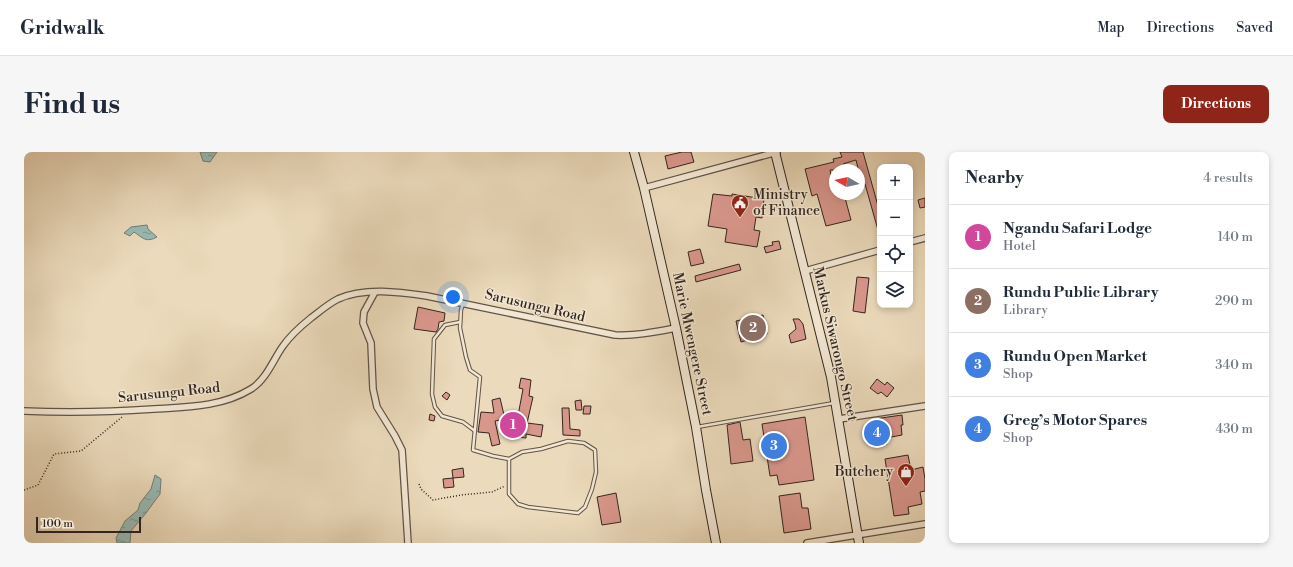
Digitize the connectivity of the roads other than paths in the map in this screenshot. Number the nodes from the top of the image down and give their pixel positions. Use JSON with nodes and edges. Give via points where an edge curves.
{"nodes":[{"id":1,"x":634,"y":152,"type":"edge"},
{"id":2,"x":777,"y":152,"type":"edge"},
{"id":3,"x":644,"y":188,"type":"junction"},
{"id":4,"x":925,"y":238,"type":"edge"},
{"id":5,"x":913,"y":241,"type":"edge"},
{"id":6,"x":877,"y":251,"type":"edge"},
{"id":7,"x":805,"y":271,"type":"junction"},
{"id":8,"x":376,"y":292,"type":"junction"},
{"id":9,"x":463,"y":303,"type":"junction"},
{"id":10,"x":460,"y":322,"type":"junction"},
{"id":11,"x":676,"y":328,"type":"junction"},
{"id":12,"x":837,"y":403,"type":"junction"},
{"id":13,"x":925,"y":406,"type":"edge"},
{"id":14,"x":24,"y":411,"type":"edge"},
{"id":15,"x":839,"y":419,"type":"junction"},
{"id":16,"x":696,"y":427,"type":"junction"},
{"id":17,"x":475,"y":431,"type":"junction"},
{"id":18,"x":509,"y":459,"type":"junction"},
{"id":19,"x":925,"y":524,"type":"edge"},
{"id":20,"x":858,"y":539,"type":"edge"},
{"id":21,"x":408,"y":543,"type":"edge"},
{"id":22,"x":716,"y":543,"type":"edge"},
{"id":23,"x":807,"y":543,"type":"edge"}],
"edges":[{"from":1,"to":3,"type":"main road","name":"Marie Mwengere Street"},
{"from":2,"to":3,"type":"street"},
{"from":2,"to":7,"type":"main road","name":"Markus Siwarongo Street"},
{"from":3,"to":11,"type":"main road","name":"Marie Mwengere Street"},
{"from":4,"to":5,"type":"street"},
{"from":6,"to":7,"type":"street"},
{"from":7,"to":12,"type":"main road","name":"Markus Siwarongo Street"},
{"from":8,"to":9,"type":"street","name":"Sarusungu Road","via":[[401,292]]},
{"from":8,"to":14,"type":"street","name":"Sarusungu Road","via":[[353,294],[337,299],[320,310],[287,340],[264,376],[250,389],[230,398],[212,403],[128,411]]},
{"from":8,"to":21,"type":"street","via":[[364,312],[363,323],[371,343],[373,389],[377,407],[402,450]]},
{"from":9,"to":10,"type":"lane"},
{"from":9,"to":11,"type":"street","name":"Sarusungu Road","via":[[615,335],[633,336]]},
{"from":10,"to":17,"type":"lane","via":[[470,370],[480,377]]},
{"from":10,"to":17,"type":"lane","via":[[445,325],[434,339],[432,394],[435,407],[442,416],[463,422]]},
{"from":11,"to":16,"type":"main road","name":"Marie Mwengere Street"},
{"from":12,"to":15,"type":"main road","name":"Markus Siwarongo Street"},
{"from":12,"to":16,"type":"lane"},
{"from":13,"to":15,"type":"street"},
{"from":15,"to":20,"type":"main road","name":"Markus Siwarongo Street"},
{"from":16,"to":22,"type":"main road","name":"Marie Mwengere Street"},
{"from":17,"to":18,"type":"lane","via":[[473,450]]},
{"from":18,"to":18,"type":"lane","via":[[509,494],[518,504],[528,508],[578,513],[586,507],[596,472],[595,450],[584,443],[568,441],[522,452]]},
{"from":19,"to":20,"type":"street"},
{"from":20,"to":23,"type":"street"}]}
